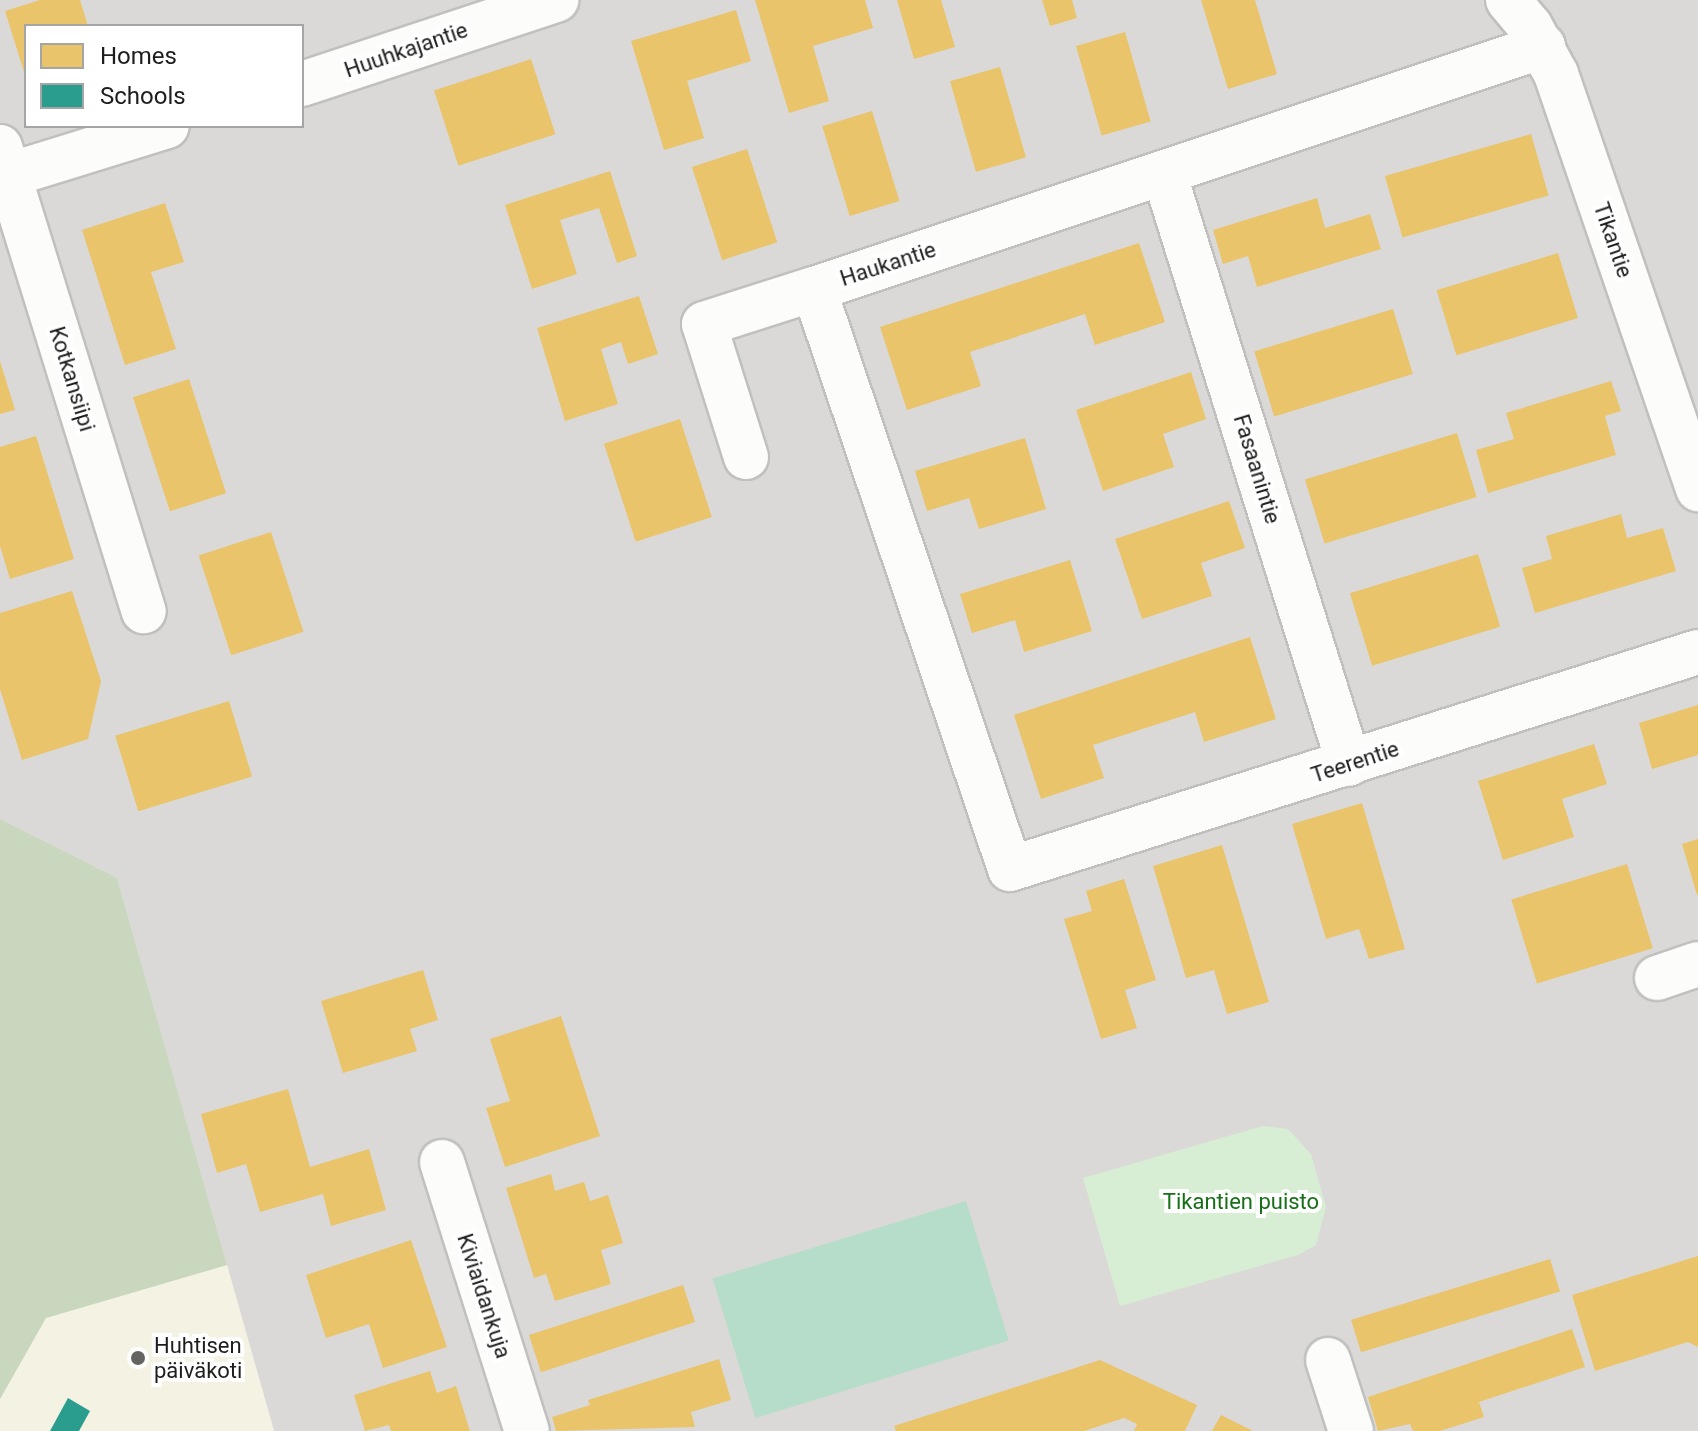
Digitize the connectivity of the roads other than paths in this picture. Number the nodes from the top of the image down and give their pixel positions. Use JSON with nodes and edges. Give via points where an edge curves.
{"nodes":[{"id":1,"x":556,"y":0,"type":"edge"},
{"id":2,"x":1508,"y":0,"type":"edge"},
{"id":3,"x":1543,"y":46,"type":"junction"},
{"id":4,"x":304,"y":83,"type":"edge"},
{"id":5,"x":158,"y":128,"type":"edge"},
{"id":6,"x":4,"y":161,"type":"edge"},
{"id":7,"x":1164,"y":173,"type":"junction"},
{"id":8,"x":814,"y":289,"type":"junction"},
{"id":9,"x":746,"y":457,"type":"dead end"},
{"id":10,"x":1698,"y":489,"type":"edge"},
{"id":11,"x":144,"y":611,"type":"dead end"},
{"id":12,"x":1698,"y":652,"type":"edge"},
{"id":13,"x":1349,"y":764,"type":"junction"},
{"id":14,"x":1010,"y":869,"type":"joint"},
{"id":15,"x":1698,"y":964,"type":"edge"},
{"id":16,"x":1657,"y":978,"type":"dead end"},
{"id":17,"x":442,"y":1162,"type":"dead end"},
{"id":18,"x":1328,"y":1360,"type":"dead end"},
{"id":19,"x":527,"y":1431,"type":"edge"},
{"id":20,"x":1351,"y":1431,"type":"edge"}],
"edges":[{"from":1,"to":4,"type":"street","name":"Huuhkajantie"},
{"from":2,"to":3,"type":"street","name":"Tikantie"},
{"from":3,"to":7,"type":"street","name":"Haukantie"},
{"from":3,"to":10,"type":"street","name":"Tikantie"},
{"from":5,"to":6,"type":"street"},
{"from":6,"to":11,"type":"street","name":"Kotkansiipi"},
{"from":7,"to":8,"type":"street","name":"Haukantie"},
{"from":7,"to":13,"type":"street","name":"Fasaanintie"},
{"from":8,"to":9,"type":"street","via":[[704,324]]},
{"from":8,"to":14,"type":"street","name":"Haukantie"},
{"from":12,"to":13,"type":"street","name":"Teerentie"},
{"from":13,"to":14,"type":"street","name":"Teerentie"},
{"from":15,"to":16,"type":"street"},
{"from":17,"to":19,"type":"street","name":"Kiviaidankuja"},
{"from":18,"to":20,"type":"street"}]}
